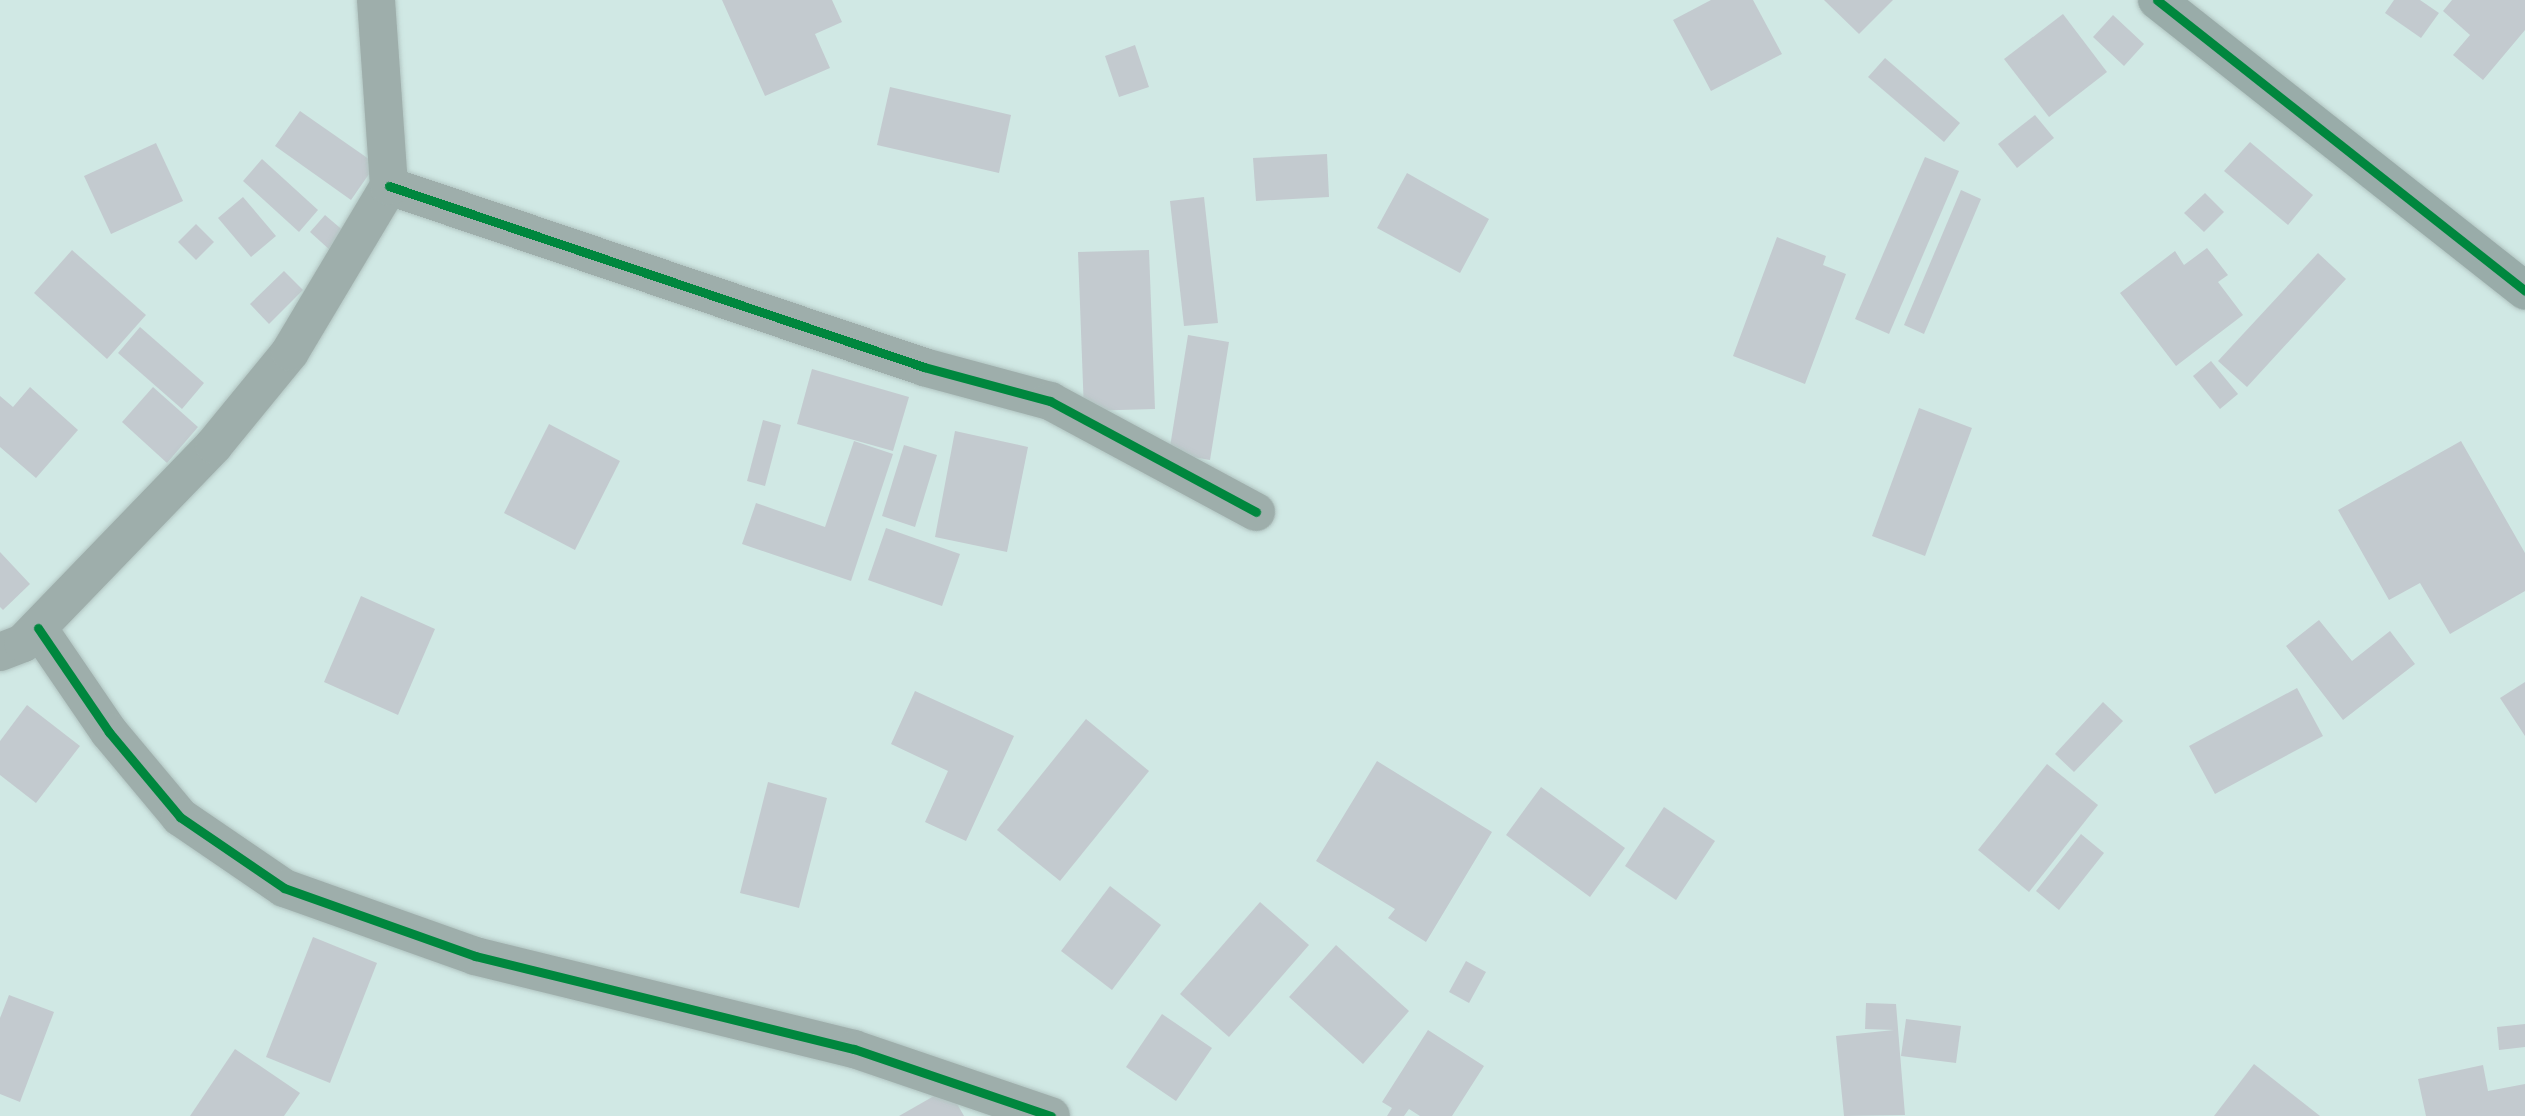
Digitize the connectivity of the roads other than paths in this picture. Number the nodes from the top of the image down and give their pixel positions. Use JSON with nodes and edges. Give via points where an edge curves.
{"nodes":[{"id":1,"x":376,"y":0,"type":"edge"},
{"id":2,"x":2157,"y":0,"type":"edge"},
{"id":3,"x":389,"y":186,"type":"junction"},
{"id":4,"x":2525,"y":291,"type":"edge"},
{"id":5,"x":1256,"y":512,"type":"dead end"},
{"id":6,"x":38,"y":628,"type":"junction"},
{"id":7,"x":0,"y":652,"type":"edge"},
{"id":8,"x":1051,"y":1116,"type":"edge"}],
"edges":[{"from":1,"to":3,"type":"street"},
{"from":2,"to":4,"type":"street"},
{"from":3,"to":5,"type":"street","via":[[924,367],[1050,401]]},
{"from":3,"to":6,"type":"street","via":[[290,352],[214,445]]},
{"from":6,"to":7,"type":"street"},
{"from":6,"to":8,"type":"street","via":[[109,732],[180,817],[284,888],[475,956],[854,1049]]}]}
